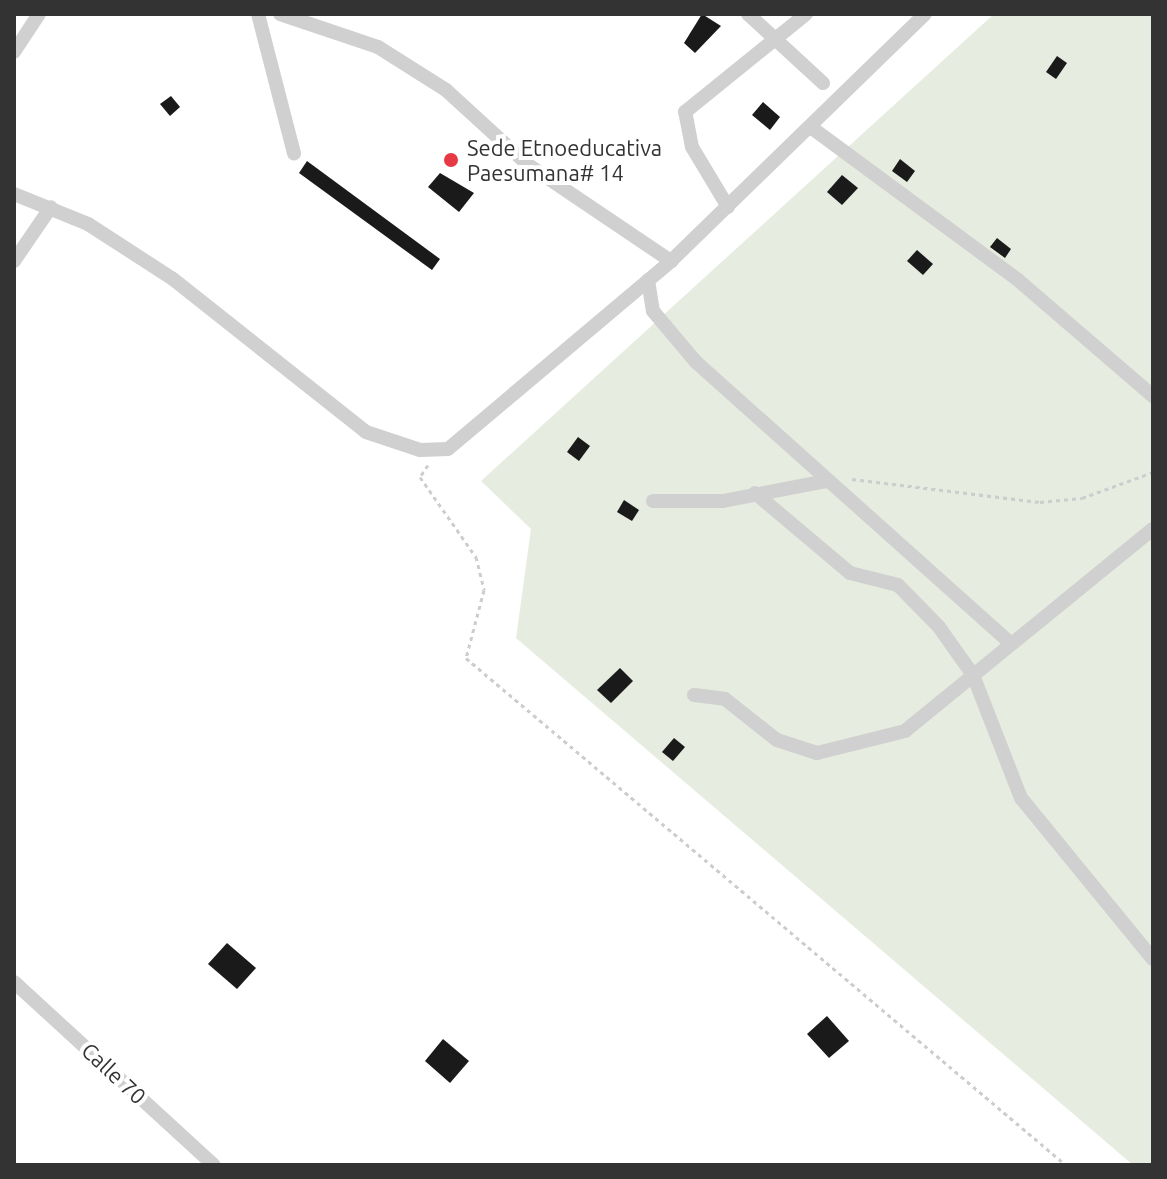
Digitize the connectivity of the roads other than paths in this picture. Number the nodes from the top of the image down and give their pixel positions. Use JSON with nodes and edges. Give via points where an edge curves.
{"nodes":[{"id":1,"x":39,"y":14,"type":"edge"},
{"id":2,"x":258,"y":14,"type":"edge"},
{"id":3,"x":280,"y":14,"type":"edge"},
{"id":4,"x":748,"y":14,"type":"edge"},
{"id":5,"x":806,"y":14,"type":"edge"},
{"id":6,"x":925,"y":14,"type":"edge"},
{"id":7,"x":776,"y":40,"type":"junction"},
{"id":8,"x":14,"y":52,"type":"edge"},
{"id":9,"x":823,"y":83,"type":"dead end"},
{"id":10,"x":812,"y":128,"type":"junction"},
{"id":11,"x":294,"y":153,"type":"dead end"},
{"id":12,"x":14,"y":194,"type":"edge"},
{"id":13,"x":51,"y":207,"type":"junction"},
{"id":14,"x":728,"y":207,"type":"junction"},
{"id":15,"x":14,"y":261,"type":"edge"},
{"id":16,"x":671,"y":261,"type":"junction"},
{"id":17,"x":648,"y":280,"type":"junction"},
{"id":18,"x":1153,"y":396,"type":"edge"},
{"id":19,"x":827,"y":481,"type":"junction"},
{"id":20,"x":755,"y":493,"type":"junction"},
{"id":21,"x":653,"y":501,"type":"dead end"},
{"id":22,"x":1153,"y":529,"type":"edge"},
{"id":23,"x":1010,"y":643,"type":"junction"},
{"id":24,"x":973,"y":675,"type":"junction"},
{"id":25,"x":694,"y":695,"type":"dead end"},
{"id":26,"x":1153,"y":959,"type":"edge"},
{"id":27,"x":14,"y":982,"type":"edge"},
{"id":28,"x":214,"y":1165,"type":"edge"}],
"edges":[{"from":1,"to":8,"type":"street"},
{"from":2,"to":11,"type":"street"},
{"from":3,"to":16,"type":"street","via":[[378,47],[434,83],[527,164]]},
{"from":4,"to":7,"type":"street"},
{"from":5,"to":7,"type":"street"},
{"from":6,"to":10,"type":"street"},
{"from":7,"to":9,"type":"street"},
{"from":7,"to":14,"type":"street","via":[[685,112],[692,147]]},
{"from":10,"to":14,"type":"street"},
{"from":10,"to":18,"type":"street","via":[[1018,280]]},
{"from":12,"to":13,"type":"street"},
{"from":13,"to":15,"type":"street"},
{"from":13,"to":17,"type":"street","via":[[173,279],[366,432],[420,450],[448,449]]},
{"from":14,"to":16,"type":"street"},
{"from":16,"to":17,"type":"street"},
{"from":17,"to":19,"type":"street","via":[[653,311],[696,362]]},
{"from":19,"to":20,"type":"street"},
{"from":19,"to":23,"type":"street"},
{"from":20,"to":21,"type":"street"},
{"from":20,"to":24,"type":"street","via":[[850,573],[902,588]]},
{"from":22,"to":23,"type":"street"},
{"from":23,"to":24,"type":"street"},
{"from":24,"to":25,"type":"street","via":[[905,731],[817,753],[777,740],[725,699]]},
{"from":24,"to":26,"type":"street","via":[[1021,798]]},
{"from":27,"to":28,"type":"street","name":"Calle 70"}]}
